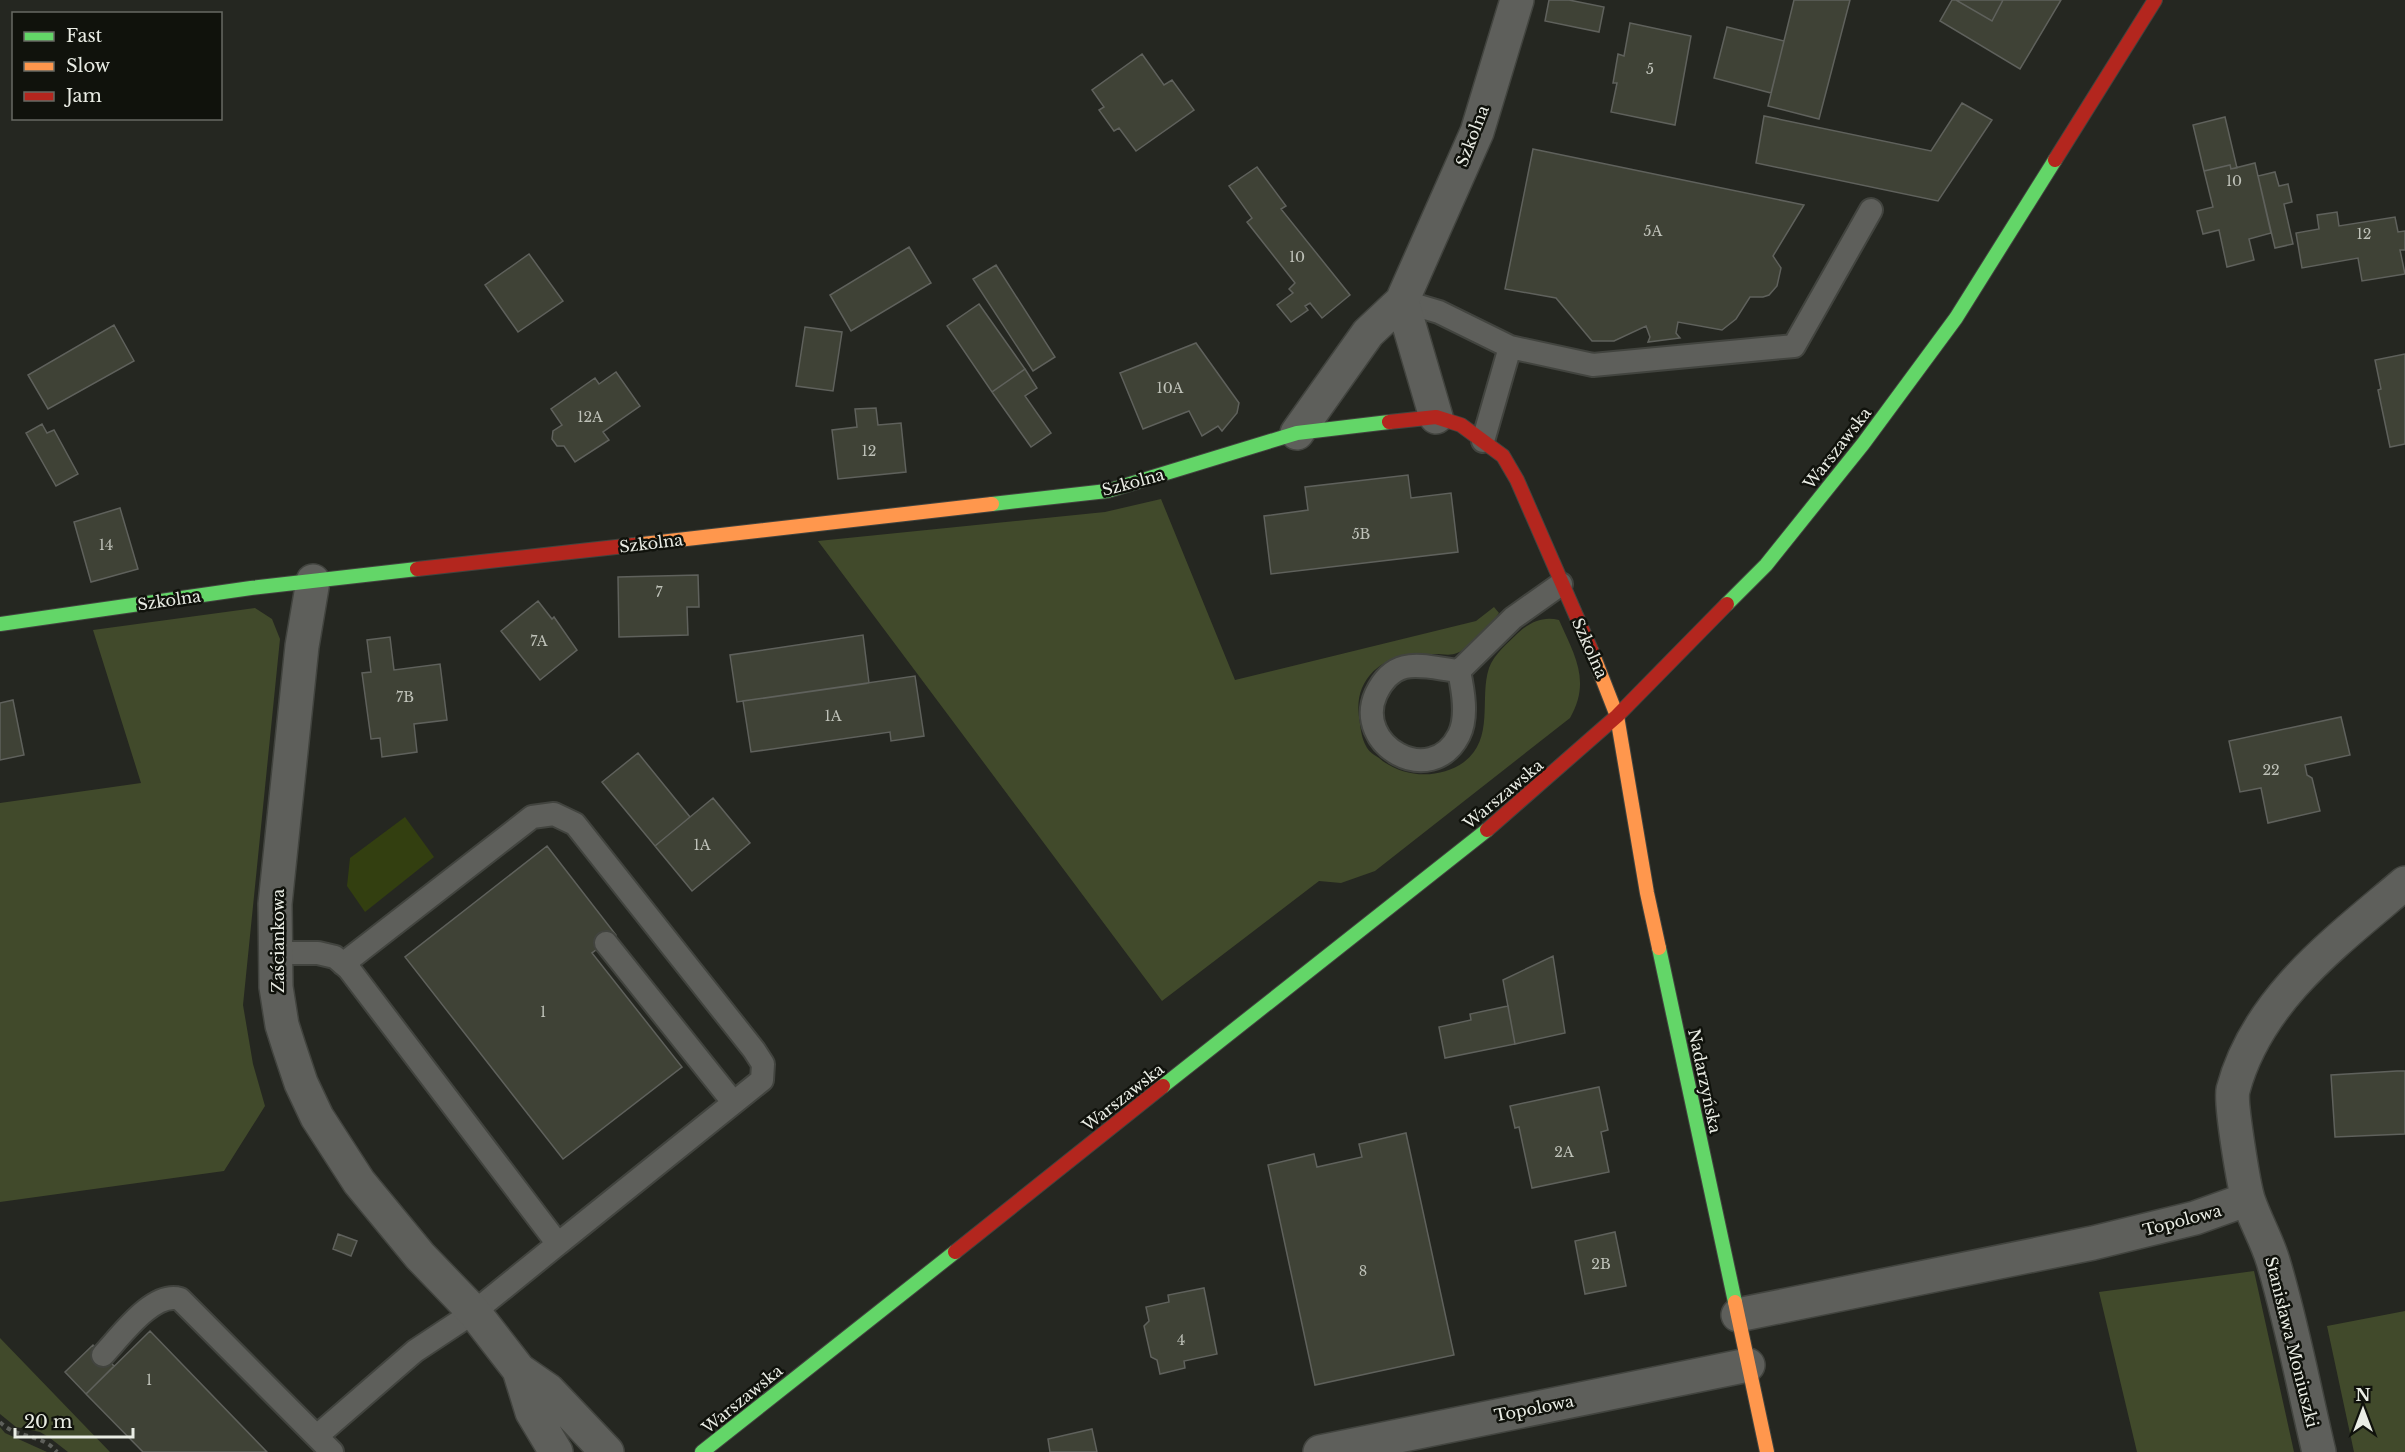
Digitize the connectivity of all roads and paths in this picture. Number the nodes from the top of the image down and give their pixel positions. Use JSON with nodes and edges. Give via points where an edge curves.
{"nodes":[{"id":1,"x":1517,"y":0,"type":"edge"},
{"id":2,"x":2155,"y":0,"type":"edge"},
{"id":3,"x":1871,"y":210,"type":"dead end"},
{"id":4,"x":1402,"y":301,"type":"junction"},
{"id":5,"x":1510,"y":347,"type":"junction"},
{"id":6,"x":1436,"y":417,"type":"junction"},
{"id":7,"x":1297,"y":433,"type":"junction"},
{"id":8,"x":1484,"y":441,"type":"junction"},
{"id":9,"x":313,"y":581,"type":"junction"},
{"id":10,"x":1561,"y":584,"type":"junction"},
{"id":11,"x":0,"y":624,"type":"edge"},
{"id":12,"x":1460,"y":671,"type":"junction"},
{"id":13,"x":1617,"y":716,"type":"junction"},
{"id":14,"x":2405,"y":883,"type":"edge"},
{"id":15,"x":606,"y":943,"type":"dead end"},
{"id":16,"x":275,"y":953,"type":"junction"},
{"id":17,"x":343,"y":964,"type":"junction"},
{"id":18,"x":733,"y":1102,"type":"junction"},
{"id":19,"x":2248,"y":1200,"type":"junction"},
{"id":20,"x":558,"y":1244,"type":"junction"},
{"id":21,"x":474,"y":1312,"type":"junction"},
{"id":22,"x":1738,"y":1315,"type":"junction"},
{"id":23,"x":103,"y":1355,"type":"dead end"},
{"id":24,"x":1748,"y":1365,"type":"junction"},
{"id":25,"x":519,"y":1370,"type":"junction"},
{"id":26,"x":0,"y":1422,"type":"edge"},
{"id":27,"x":324,"y":1444,"type":"edge"},
{"id":28,"x":57,"y":1452,"type":"edge"},
{"id":29,"x":556,"y":1452,"type":"edge"},
{"id":30,"x":607,"y":1452,"type":"edge"},
{"id":31,"x":702,"y":1452,"type":"edge"},
{"id":32,"x":1320,"y":1452,"type":"edge"},
{"id":33,"x":1767,"y":1452,"type":"edge"},
{"id":34,"x":2319,"y":1452,"type":"edge"}],
"edges":[{"from":1,"to":4,"type":"street","name":"Szkolna","via":[[1477,132]]},
{"from":2,"to":13,"type":"street","name":"Warszawska","via":[[1956,318],[1863,444],[1766,565]]},
{"from":3,"to":5,"type":"lane","via":[[1794,346],[1593,365]]},
{"from":4,"to":5,"type":"lane","via":[[1439,312]]},
{"from":4,"to":6,"type":"street"},
{"from":4,"to":7,"type":"street","name":"Szkolna","via":[[1368,333]]},
{"from":5,"to":8,"type":"lane"},
{"from":6,"to":7,"type":"street","name":"Szkolna"},
{"from":6,"to":8,"type":"street","name":"Szkolna","via":[[1461,425]]},
{"from":7,"to":9,"type":"street","name":"Szkolna","via":[[1107,491]]},
{"from":8,"to":10,"type":"street","name":"Szkolna","via":[[1503,456],[1517,480]]},
{"from":9,"to":11,"type":"street","name":"Szkolna"},
{"from":9,"to":16,"type":"street","name":"Zaściankowa","via":[[302,646],[275,904]]},
{"from":10,"to":12,"type":"lane","via":[[1513,618]]},
{"from":10,"to":13,"type":"street","name":"Szkolna"},
{"from":12,"to":12,"type":"lane","via":[[1407,665],[1392,672],[1375,698],[1373,718],[1378,735],[1392,751],[1426,761],[1445,755],[1460,734],[1464,706]]},
{"from":13,"to":22,"type":"street","name":"Nadarzyńska","via":[[1647,893]]},
{"from":13,"to":31,"type":"street","name":"Warszawska","via":[[1506,815]]},
{"from":14,"to":19,"type":"street","via":[[2316,959],[2266,1019],[2247,1054],[2232,1092]]},
{"from":15,"to":18,"type":"lane"},
{"from":16,"to":17,"type":"lane","via":[[318,953],[335,957]]},
{"from":16,"to":21,"type":"street","name":"Zaściankowa","via":[[282,1025],[301,1083],[318,1117],[359,1182],[420,1256]]},
{"from":17,"to":18,"type":"lane","via":[[532,817],[554,814],[574,824],[763,1064],[762,1080]]},
{"from":17,"to":20,"type":"lane"},
{"from":18,"to":20,"type":"lane"},
{"from":19,"to":22,"type":"street","name":"Topolowa","via":[[2195,1218],[2093,1243]]},
{"from":19,"to":34,"type":"street","name":"Stanisława Moniuszki","via":[[2273,1260]]},
{"from":20,"to":21,"type":"lane"},
{"from":21,"to":25,"type":"street","name":"Zaściankowa"},
{"from":21,"to":27,"type":"lane","via":[[415,1351]]},
{"from":22,"to":24,"type":"street","name":"Nadarzyńska"},
{"from":23,"to":27,"type":"lane","via":[[153,1303],[165,1298],[180,1299]]},
{"from":24,"to":32,"type":"street","name":"Topolowa"},
{"from":24,"to":33,"type":"street","name":"Nadarzyńska"},
{"from":25,"to":29,"type":"street","name":"Zaściankowa","via":[[531,1412]]},
{"from":25,"to":30,"type":"street","name":"Zaściankowa","via":[[548,1390]]},
{"from":26,"to":28,"type":"path","via":[[16,1434],[42,1440]]}]}
